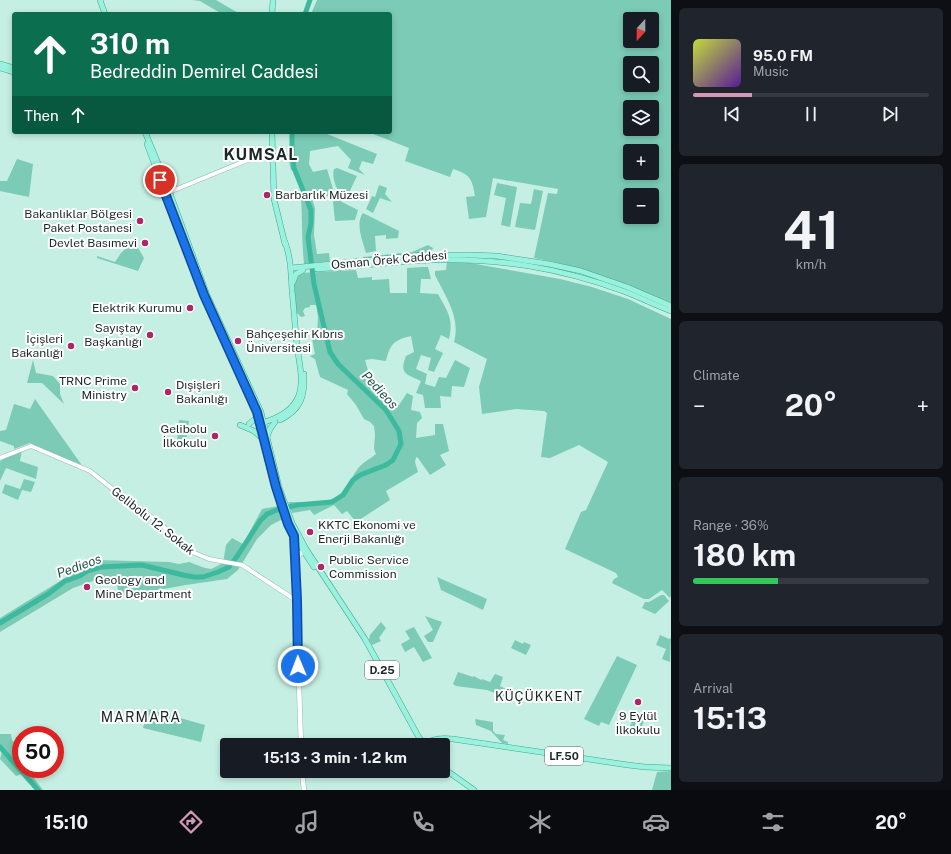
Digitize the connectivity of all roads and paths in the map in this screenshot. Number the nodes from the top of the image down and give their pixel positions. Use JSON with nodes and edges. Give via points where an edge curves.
{"nodes":[{"id":1,"x":100,"y":0,"type":"edge"},
{"id":2,"x":273,"y":0,"type":"edge"},
{"id":3,"x":104,"y":12,"type":"edge"},
{"id":4,"x":272,"y":12,"type":"edge"},
{"id":5,"x":0,"y":64,"type":"edge"},
{"id":6,"x":12,"y":67,"type":"edge"},
{"id":7,"x":0,"y":68,"type":"edge"},
{"id":8,"x":12,"y":71,"type":"edge"},
{"id":9,"x":143,"y":134,"type":"edge"},
{"id":10,"x":272,"y":134,"type":"edge"},
{"id":11,"x":272,"y":150,"type":"junction"},
{"id":12,"x":167,"y":191,"type":"junction"},
{"id":13,"x":285,"y":242,"type":"junction"},
{"id":14,"x":288,"y":253,"type":"junction"},
{"id":15,"x":318,"y":267,"type":"junction"},
{"id":16,"x":305,"y":268,"type":"junction"},
{"id":17,"x":290,"y":269,"type":"junction"},
{"id":18,"x":292,"y":287,"type":"junction"},
{"id":19,"x":671,"y":306,"type":"edge"},
{"id":20,"x":671,"y":311,"type":"edge"},
{"id":21,"x":259,"y":412,"type":"junction"},
{"id":22,"x":274,"y":421,"type":"junction"},
{"id":23,"x":249,"y":424,"type":"dead end"},
{"id":24,"x":240,"y":425,"type":"dead end"},
{"id":25,"x":262,"y":425,"type":"junction"},
{"id":26,"x":266,"y":439,"type":"junction"},
{"id":27,"x":0,"y":458,"type":"edge"},
{"id":28,"x":290,"y":523,"type":"junction"},
{"id":29,"x":294,"y":536,"type":"junction"},
{"id":30,"x":304,"y":550,"type":"junction"},
{"id":31,"x":296,"y":560,"type":"junction"},
{"id":32,"x":297,"y":601,"type":"junction"},
{"id":33,"x":418,"y":736,"type":"joint"},
{"id":34,"x":301,"y":738,"type":"edge"},
{"id":35,"x":417,"y":738,"type":"edge"},
{"id":36,"x":421,"y":738,"type":"edge"},
{"id":37,"x":450,"y":740,"type":"edge"},
{"id":38,"x":671,"y":768,"type":"edge"},
{"id":39,"x":450,"y":773,"type":"edge"},
{"id":40,"x":450,"y":777,"type":"edge"},
{"id":41,"x":303,"y":778,"type":"edge"},
{"id":42,"x":304,"y":790,"type":"edge"},
{"id":43,"x":469,"y":790,"type":"edge"},
{"id":44,"x":474,"y":790,"type":"edge"}],
"edges":[{"from":1,"to":3,"type":"main road"},
{"from":2,"to":4,"type":"main road"},
{"from":5,"to":6,"type":"main road"},
{"from":7,"to":8,"type":"main road"},
{"from":9,"to":12,"type":"main road","number":"D.25"},
{"from":10,"to":11,"type":"main road"},
{"from":11,"to":12,"type":"street","via":[[178,189]]},
{"from":11,"to":13,"type":"main road","via":[[274,199]]},
{"from":12,"to":21,"type":"main road","number":"D.25","via":[[204,295]]},
{"from":13,"to":14,"type":"main road"},
{"from":13,"to":17,"type":"main road"},
{"from":14,"to":16,"type":"main road","via":[[293,261]]},
{"from":14,"to":17,"type":"main road"},
{"from":15,"to":16,"type":"main road","name":"Osman Örek Caddesi"},
{"from":15,"to":19,"type":"main road","name":"Osman Örek Caddesi","via":[[423,255],[497,256],[587,273],[627,286]]},
{"from":15,"to":20,"type":"main road","name":"Osman Örek Caddesi","via":[[469,259],[511,263],[581,277]]},
{"from":16,"to":17,"type":"main road","name":"Osman Örek Caddesi"},
{"from":16,"to":18,"type":"main road","via":[[295,276]]},
{"from":17,"to":18,"type":"main road"},
{"from":18,"to":22,"type":"main road","via":[[301,346],[304,392],[293,411],[285,418]]},
{"from":21,"to":22,"type":"main road"},
{"from":21,"to":23,"type":"main road"},
{"from":21,"to":25,"type":"main road","number":"D.25"},
{"from":22,"to":25,"type":"main road"},
{"from":22,"to":26,"type":"main road"},
{"from":24,"to":26,"type":"main road"},
{"from":25,"to":26,"type":"main road","number":"D.25"},
{"from":26,"to":28,"type":"main road","number":"D.25"},
{"from":27,"to":32,"type":"street","name":"Gelibolu 12. Sokak","via":[[31,446],[90,471],[160,523],[184,548],[209,559],[242,565]]},
{"from":28,"to":29,"type":"main road","number":"D.25"},
{"from":28,"to":30,"type":"main road","number":"D.25"},
{"from":29,"to":30,"type":"main road","number":"D.25"},
{"from":29,"to":31,"type":"main road"},
{"from":30,"to":31,"type":"main road"},
{"from":30,"to":33,"type":"main road","number":"D.25","via":[[365,639]]},
{"from":30,"to":35,"type":"main road","number":"D.25","via":[[359,634]]},
{"from":31,"to":32,"type":"main road"},
{"from":32,"to":34,"type":"main road"},
{"from":33,"to":36,"type":"main road"},
{"from":37,"to":38,"type":"main road","number":"LF.50","via":[[640,767]]},
{"from":39,"to":44,"type":"main road"},
{"from":40,"to":43,"type":"main road"},
{"from":41,"to":42,"type":"main road"}]}
